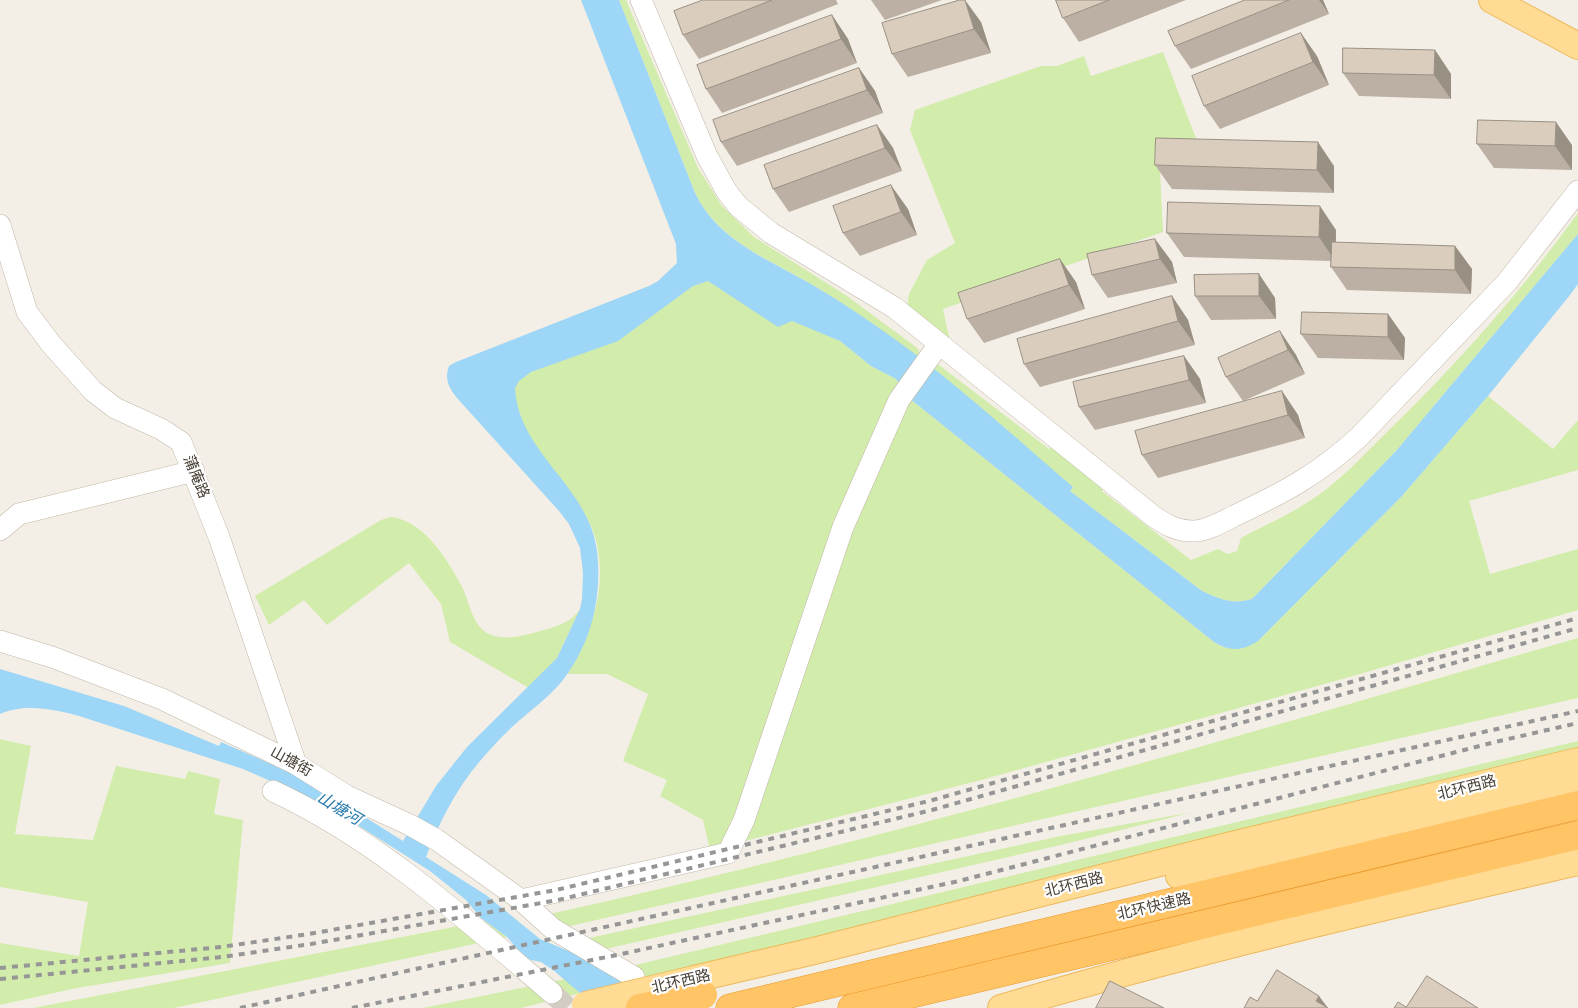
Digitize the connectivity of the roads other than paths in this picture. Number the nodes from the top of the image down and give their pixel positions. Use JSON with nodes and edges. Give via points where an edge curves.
{"nodes":[{"id":1,"x":641,"y":0,"type":"edge"},
{"id":2,"x":1492,"y":0,"type":"edge"},
{"id":3,"x":1578,"y":46,"type":"edge"},
{"id":4,"x":1578,"y":191,"type":"edge"},
{"id":5,"x":0,"y":225,"type":"edge"},
{"id":6,"x":934,"y":352,"type":"junction"},
{"id":7,"x":194,"y":471,"type":"junction"},
{"id":8,"x":0,"y":530,"type":"edge"},
{"id":9,"x":0,"y":641,"type":"edge"},
{"id":10,"x":1578,"y":761,"type":"edge"},
{"id":11,"x":296,"y":764,"type":"junction"},
{"id":12,"x":1578,"y":786,"type":"edge"},
{"id":13,"x":273,"y":791,"type":"dead end"},
{"id":14,"x":1578,"y":805,"type":"edge"},
{"id":15,"x":1578,"y":835,"type":"edge"},
{"id":16,"x":1578,"y":862,"type":"edge"},
{"id":17,"x":521,"y":900,"type":"junction"},
{"id":18,"x":818,"y":950,"type":"junction"},
{"id":19,"x":1087,"y":950,"type":"junction"},
{"id":20,"x":634,"y":977,"type":"dead end"},
{"id":21,"x":856,"y":977,"type":"junction"},
{"id":22,"x":698,"y":987,"type":"junction"},
{"id":23,"x":569,"y":1002,"type":"edge"},
{"id":24,"x":640,"y":1008,"type":"edge"},
{"id":25,"x":730,"y":1008,"type":"edge"},
{"id":26,"x":852,"y":1008,"type":"edge"},
{"id":27,"x":924,"y":1008,"type":"edge"},
{"id":28,"x":1000,"y":1008,"type":"edge"}],
"edges":[{"from":1,"to":6,"type":"street","via":[[707,156],[738,206],[771,233],[895,308]]},
{"from":2,"to":3,"type":"main road"},
{"from":4,"to":6,"type":"street","via":[[1507,282],[1352,444],[1317,473],[1202,530],[1181,530],[1153,516]]},
{"from":5,"to":7,"type":"street","name":"蒲庵路","via":[[27,312],[51,344],[92,391],[115,408],[181,442]]},
{"from":6,"to":17,"type":"street","via":[[904,393],[883,433],[843,527],[744,820],[728,854]]},
{"from":7,"to":8,"type":"street","via":[[19,514]]},
{"from":7,"to":11,"type":"street","name":"蒲庵路"},
{"from":9,"to":11,"type":"street","name":"山塘街","via":[[162,699]]},
{"from":10,"to":18,"type":"main road","name":"北环西路"},
{"from":11,"to":17,"type":"street","name":"山塘街","via":[[347,796],[437,840]]},
{"from":12,"to":18,"type":"main road","via":[[959,926]]},
{"from":13,"to":23,"type":"street","via":[[310,808],[419,881]]},
{"from":14,"to":21,"type":"highway","name":"北环快速路"},
{"from":15,"to":19,"type":"highway","name":"北环快速路"},
{"from":16,"to":28,"type":"main road","via":[[1241,941]]},
{"from":17,"to":20,"type":"street","name":"山塘街","via":[[553,929]]},
{"from":18,"to":22,"type":"main road","name":"北环西路"},
{"from":19,"to":26,"type":"highway","name":"北环快速路"},
{"from":19,"to":27,"type":"highway"},
{"from":21,"to":22,"type":"highway"},
{"from":21,"to":25,"type":"highway","name":"北环快速路"},
{"from":22,"to":23,"type":"main road","name":"北环西路","bridge":true},
{"from":22,"to":24,"type":"highway","bridge":true}]}
